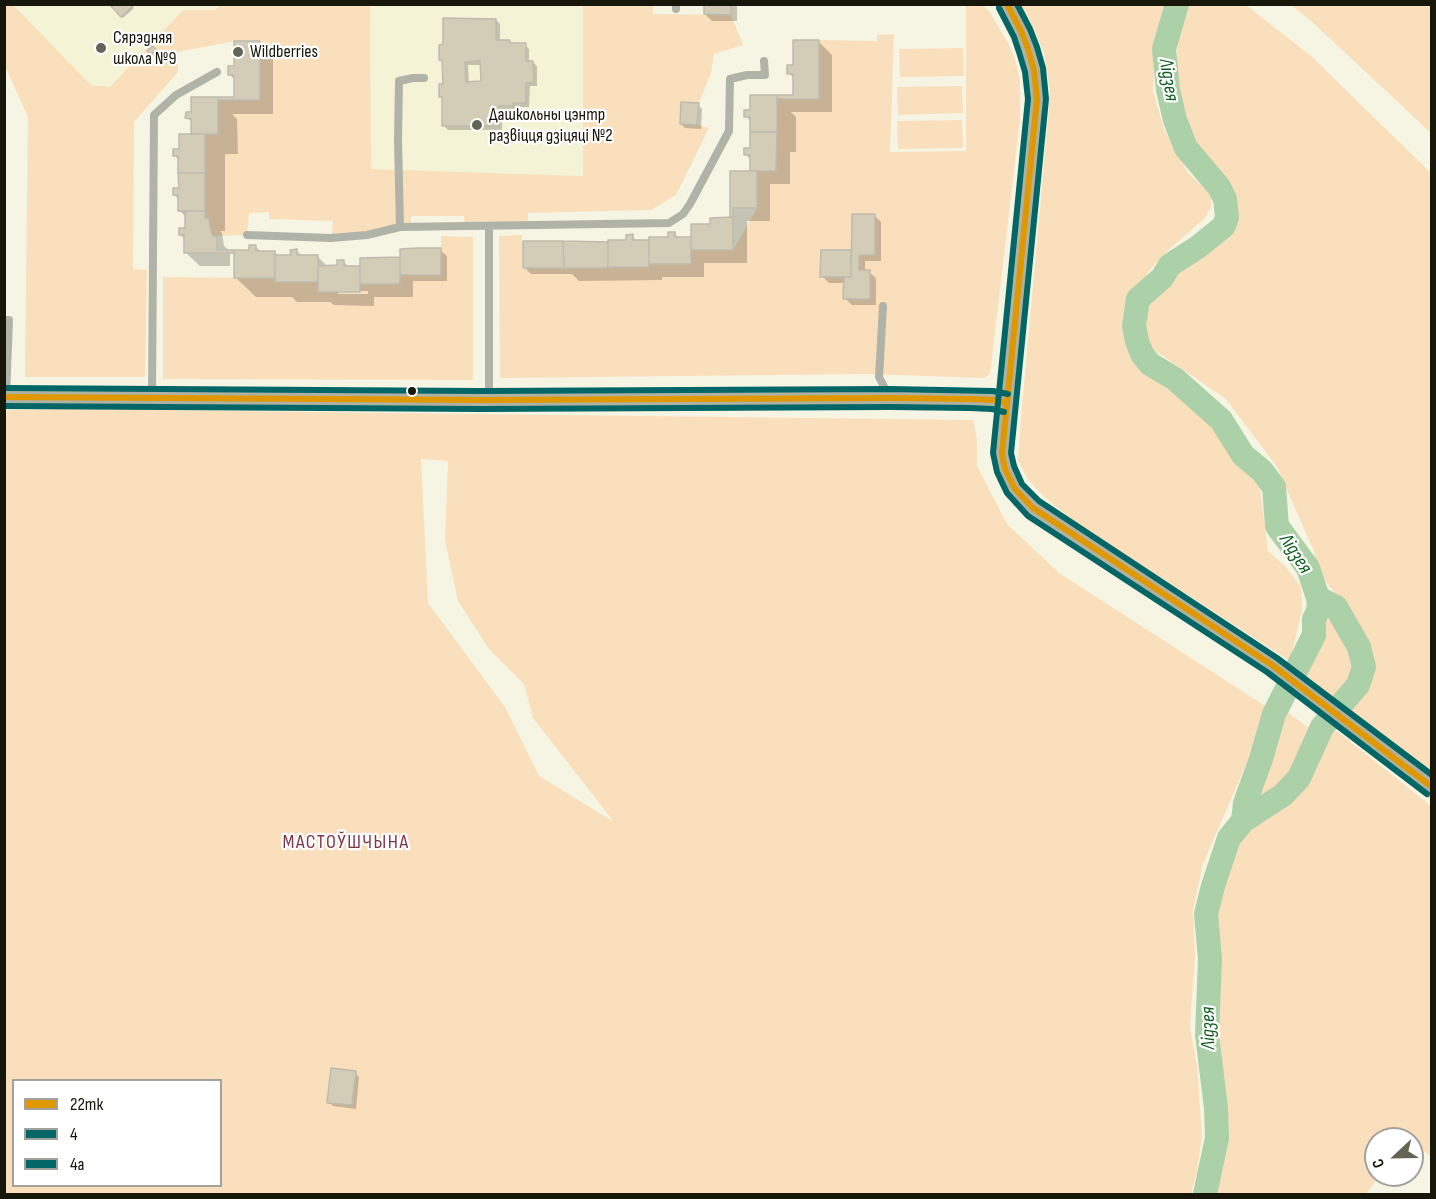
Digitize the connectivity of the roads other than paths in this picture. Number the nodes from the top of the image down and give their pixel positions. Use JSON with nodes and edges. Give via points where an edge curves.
{"nodes":[{"id":1,"x":1006,"y":4,"type":"edge"},
{"id":2,"x":764,"y":61,"type":"dead end"},
{"id":3,"x":217,"y":72,"type":"dead end"},
{"id":4,"x":424,"y":78,"type":"dead end"},
{"id":5,"x":489,"y":226,"type":"junction"},
{"id":6,"x":400,"y":227,"type":"junction"},
{"id":7,"x":247,"y":235,"type":"dead end"},
{"id":8,"x":883,"y":306,"type":"dead end"},
{"id":9,"x":4,"y":320,"type":"edge"},
{"id":10,"x":6,"y":369,"type":"edge"},
{"id":11,"x":5,"y":398,"type":"edge"},
{"id":12,"x":890,"y":398,"type":"junction"},
{"id":13,"x":152,"y":399,"type":"junction"},
{"id":14,"x":489,"y":400,"type":"junction"},
{"id":15,"x":1006,"y":403,"type":"junction"},
{"id":16,"x":1431,"y":787,"type":"edge"}],
"edges":[{"from":1,"to":15,"type":"street","via":[[1028,49],[1037,99]]},
{"from":2,"to":5,"type":"lane","via":[[765,75],[730,79],[729,131],[690,204],[669,223]]},
{"from":3,"to":13,"type":"lane","via":[[176,95],[154,116]]},
{"from":4,"to":6,"type":"lane","via":[[399,81]]},
{"from":5,"to":6,"type":"lane"},
{"from":5,"to":14,"type":"lane"},
{"from":6,"to":7,"type":"lane","via":[[343,238]]},
{"from":8,"to":12,"type":"lane","via":[[879,377]]},
{"from":9,"to":10,"type":"lane","via":[[9,320]]},
{"from":10,"to":11,"type":"lane"},
{"from":11,"to":13,"type":"street"},
{"from":12,"to":14,"type":"street"},
{"from":12,"to":15,"type":"street"},
{"from":13,"to":14,"type":"street"},
{"from":15,"to":16,"type":"street","via":[[1002,454],[1005,469],[1015,489],[1033,508],[1272,665]]}]}
